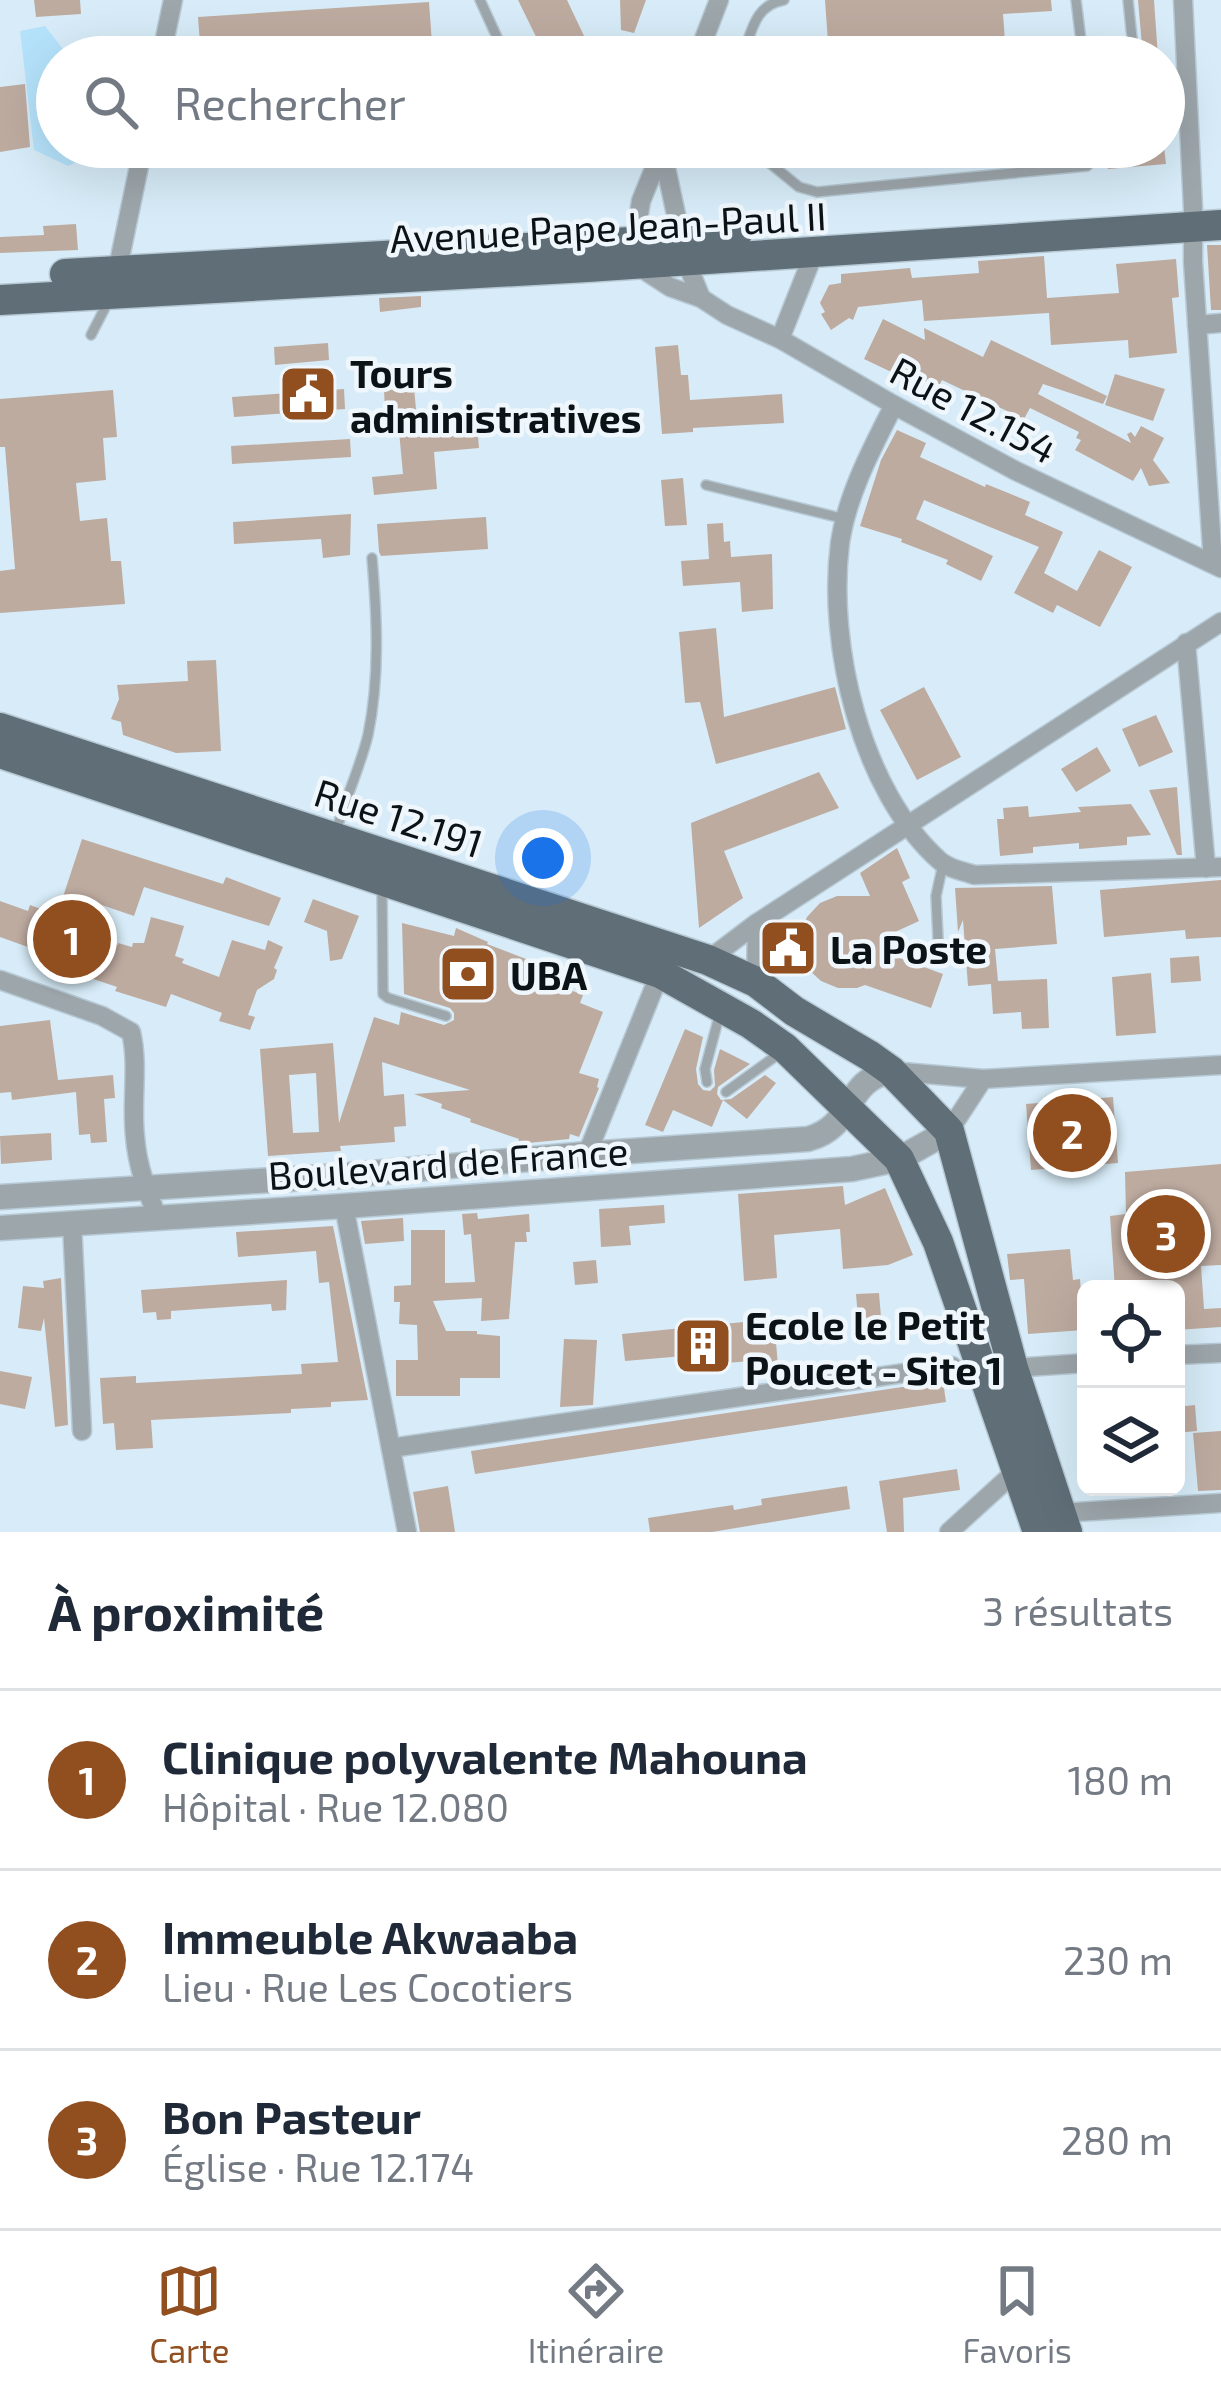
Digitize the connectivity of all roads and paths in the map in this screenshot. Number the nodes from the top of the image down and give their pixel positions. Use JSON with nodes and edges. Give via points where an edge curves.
{"nodes":[{"id":1,"x":173,"y":0,"type":"edge"},
{"id":2,"x":480,"y":0,"type":"edge"},
{"id":3,"x":719,"y":0,"type":"edge"},
{"id":4,"x":784,"y":0,"type":"edge"},
{"id":5,"x":1076,"y":0,"type":"edge"},
{"id":6,"x":1128,"y":0,"type":"edge"},
{"id":7,"x":1183,"y":0,"type":"edge"},
{"id":8,"x":165,"y":36,"type":"edge"},
{"id":9,"x":496,"y":36,"type":"edge"},
{"id":10,"x":705,"y":36,"type":"edge"},
{"id":11,"x":750,"y":36,"type":"edge"},
{"id":12,"x":1080,"y":36,"type":"edge"},
{"id":13,"x":1132,"y":36,"type":"edge"},
{"id":14,"x":139,"y":168,"type":"edge"},
{"id":15,"x":655,"y":168,"type":"edge"},
{"id":16,"x":667,"y":168,"type":"edge"},
{"id":17,"x":776,"y":168,"type":"edge"},
{"id":18,"x":1066,"y":168,"type":"edge"},
{"id":19,"x":1207,"y":217,"type":"edge"},
{"id":20,"x":684,"y":250,"type":"junction"},
{"id":21,"x":639,"y":252,"type":"junction"},
{"id":22,"x":814,"y":253,"type":"junction"},
{"id":23,"x":0,"y":279,"type":"edge"},
{"id":24,"x":115,"y":281,"type":"junction"},
{"id":25,"x":701,"y":298,"type":"junction"},
{"id":26,"x":0,"y":300,"type":"edge"},
{"id":27,"x":1221,"y":323,"type":"edge"},
{"id":28,"x":1197,"y":325,"type":"junction"},
{"id":29,"x":92,"y":335,"type":"dead end"},
{"id":30,"x":780,"y":339,"type":"junction"},
{"id":31,"x":894,"y":406,"type":"junction"},
{"id":32,"x":1213,"y":448,"type":"edge"},
{"id":33,"x":706,"y":484,"type":"dead end"},
{"id":34,"x":845,"y":519,"type":"junction"},
{"id":35,"x":372,"y":558,"type":"dead end"},
{"id":36,"x":1217,"y":566,"type":"edge"},
{"id":37,"x":1221,"y":622,"type":"edge"},
{"id":38,"x":1186,"y":643,"type":"junction"},
{"id":39,"x":0,"y":728,"type":"edge"},
{"id":40,"x":0,"y":753,"type":"edge"},
{"id":41,"x":908,"y":824,"type":"junction"},
{"id":42,"x":334,"y":837,"type":"junction"},
{"id":43,"x":944,"y":865,"type":"junction"},
{"id":44,"x":1213,"y":867,"type":"edge"},
{"id":45,"x":382,"y":881,"type":"junction"},
{"id":46,"x":757,"y":922,"type":"junction"},
{"id":47,"x":939,"y":959,"type":"dead end"},
{"id":48,"x":708,"y":960,"type":"junction"},
{"id":49,"x":660,"y":973,"type":"junction"},
{"id":50,"x":0,"y":980,"type":"edge"},
{"id":51,"x":756,"y":982,"type":"junction"},
{"id":52,"x":722,"y":1008,"type":"junction"},
{"id":53,"x":446,"y":1016,"type":"dead end"},
{"id":54,"x":785,"y":1048,"type":"junction"},
{"id":55,"x":1221,"y":1065,"type":"edge"},
{"id":56,"x":891,"y":1071,"type":"junction"},
{"id":57,"x":983,"y":1079,"type":"junction"},
{"id":58,"x":707,"y":1082,"type":"dead end"},
{"id":59,"x":726,"y":1092,"type":"dead end"},
{"id":60,"x":848,"y":1109,"type":"junction"},
{"id":61,"x":949,"y":1131,"type":"junction"},
{"id":62,"x":586,"y":1154,"type":"junction"},
{"id":63,"x":899,"y":1159,"type":"junction"},
{"id":64,"x":145,"y":1186,"type":"junction"},
{"id":65,"x":0,"y":1197,"type":"edge"},
{"id":66,"x":344,"y":1206,"type":"junction"},
{"id":67,"x":158,"y":1218,"type":"junction"},
{"id":68,"x":72,"y":1223,"type":"junction"},
{"id":69,"x":0,"y":1228,"type":"edge"},
{"id":70,"x":1221,"y":1353,"type":"edge"},
{"id":71,"x":1185,"y":1355,"type":"edge"},
{"id":72,"x":1077,"y":1364,"type":"edge"},
{"id":73,"x":952,"y":1366,"type":"dead end"},
{"id":74,"x":1013,"y":1368,"type":"junction"},
{"id":75,"x":82,"y":1431,"type":"dead end"},
{"id":76,"x":391,"y":1448,"type":"junction"},
{"id":77,"x":1016,"y":1471,"type":"junction"},
{"id":78,"x":1221,"y":1503,"type":"edge"},
{"id":79,"x":1055,"y":1526,"type":"edge"},
{"id":80,"x":407,"y":1532,"type":"edge"},
{"id":81,"x":949,"y":1532,"type":"edge"}],
"edges":[{"from":1,"to":8,"type":"street"},
{"from":2,"to":9,"type":"lane"},
{"from":3,"to":10,"type":"street"},
{"from":4,"to":11,"type":"lane","via":[[760,10]]},
{"from":5,"to":12,"type":"lane"},
{"from":6,"to":13,"type":"lane"},
{"from":7,"to":19,"type":"street"},
{"from":14,"to":24,"type":"street"},
{"from":15,"to":21,"type":"street","via":[[641,201]]},
{"from":16,"to":20,"type":"street"},
{"from":17,"to":18,"type":"lane","via":[[817,192]]},
{"from":19,"to":20,"type":"main road","name":"Avenue Pape Jean-Paul II"},
{"from":19,"to":22,"type":"main road","name":"Avenue Pape Jean-Paul II"},
{"from":19,"to":28,"type":"street"},
{"from":20,"to":21,"type":"main road","name":"Avenue Pape Jean-Paul II"},
{"from":20,"to":22,"type":"main road","name":"Avenue Pape Jean-Paul II"},
{"from":20,"to":25,"type":"street"},
{"from":21,"to":24,"type":"main road","name":"Avenue Pape Jean-Paul II"},
{"from":21,"to":25,"type":"street","name":"Rue 12.154","via":[[647,272]]},
{"from":22,"to":30,"type":"street"},
{"from":23,"to":24,"type":"main road","name":"Avenue Pape Jean-Paul II"},
{"from":24,"to":26,"type":"main road","name":"Avenue Pape Jean-Paul II"},
{"from":24,"to":29,"type":"lane"},
{"from":25,"to":30,"type":"street","name":"Rue 12.154"},
{"from":27,"to":28,"type":"street"},
{"from":28,"to":32,"type":"street"},
{"from":30,"to":31,"type":"street","name":"Rue 12.154"},
{"from":31,"to":34,"type":"street"},
{"from":31,"to":36,"type":"street","name":"Rue 12.154"},
{"from":32,"to":36,"type":"street"},
{"from":33,"to":34,"type":"lane"},
{"from":34,"to":41,"type":"street","via":[[840,641],[853,709]]},
{"from":35,"to":42,"type":"lane","via":[[378,623],[369,730]]},
{"from":37,"to":38,"type":"street"},
{"from":38,"to":41,"type":"street"},
{"from":38,"to":44,"type":"street"},
{"from":39,"to":42,"type":"main road","name":"Rue 12.191"},
{"from":40,"to":45,"type":"main road","name":"Rue 12.191"},
{"from":41,"to":43,"type":"street"},
{"from":41,"to":46,"type":"street"},
{"from":42,"to":48,"type":"main road","name":"Rue 12.191"},
{"from":43,"to":44,"type":"street","via":[[1021,876]]},
{"from":43,"to":47,"type":"lane","via":[[936,896]]},
{"from":45,"to":49,"type":"main road","name":"Rue 12.191"},
{"from":45,"to":53,"type":"lane","via":[[383,994]]},
{"from":46,"to":48,"type":"street"},
{"from":46,"to":51,"type":"street"},
{"from":48,"to":51,"type":"main road","name":"Rue 12.191"},
{"from":49,"to":52,"type":"main road","name":"Rue 12.191"},
{"from":49,"to":62,"type":"street"},
{"from":50,"to":64,"type":"street","via":[[131,1032]]},
{"from":51,"to":56,"type":"main road","name":"Rue 12.191"},
{"from":52,"to":54,"type":"main road","name":"Rue 12.191"},
{"from":52,"to":58,"type":"lane"},
{"from":54,"to":59,"type":"lane"},
{"from":54,"to":60,"type":"main road","name":"Rue 12.191"},
{"from":55,"to":57,"type":"street"},
{"from":56,"to":57,"type":"street"},
{"from":56,"to":60,"type":"street","name":"Boulevard de France","via":[[866,1081]]},
{"from":56,"to":61,"type":"main road","name":"Rue 12.191"},
{"from":57,"to":61,"type":"street"},
{"from":60,"to":62,"type":"street","name":"Boulevard de France","via":[[808,1139]]},
{"from":60,"to":63,"type":"main road","name":"Rue 12.191"},
{"from":61,"to":63,"type":"street","name":"Boulevard de France"},
{"from":61,"to":74,"type":"main road","name":"Rue 12.191"},
{"from":62,"to":64,"type":"street","name":"Boulevard de France"},
{"from":63,"to":66,"type":"street","name":"Boulevard de France"},
{"from":63,"to":77,"type":"main road","via":[[938,1242]]},
{"from":64,"to":65,"type":"street","name":"Boulevard de France"},
{"from":64,"to":67,"type":"street"},
{"from":66,"to":67,"type":"street","name":"Boulevard de France"},
{"from":66,"to":76,"type":"street"},
{"from":67,"to":68,"type":"street","name":"Boulevard de France"},
{"from":68,"to":69,"type":"street","name":"Boulevard de France"},
{"from":68,"to":75,"type":"street"},
{"from":70,"to":71,"type":"street"},
{"from":72,"to":74,"type":"street"},
{"from":73,"to":76,"type":"street"},
{"from":74,"to":79,"type":"main road","name":"Rue 12.191"},
{"from":76,"to":80,"type":"street"},
{"from":77,"to":79,"type":"main road"},
{"from":77,"to":81,"type":"street"},
{"from":78,"to":79,"type":"street"}]}
